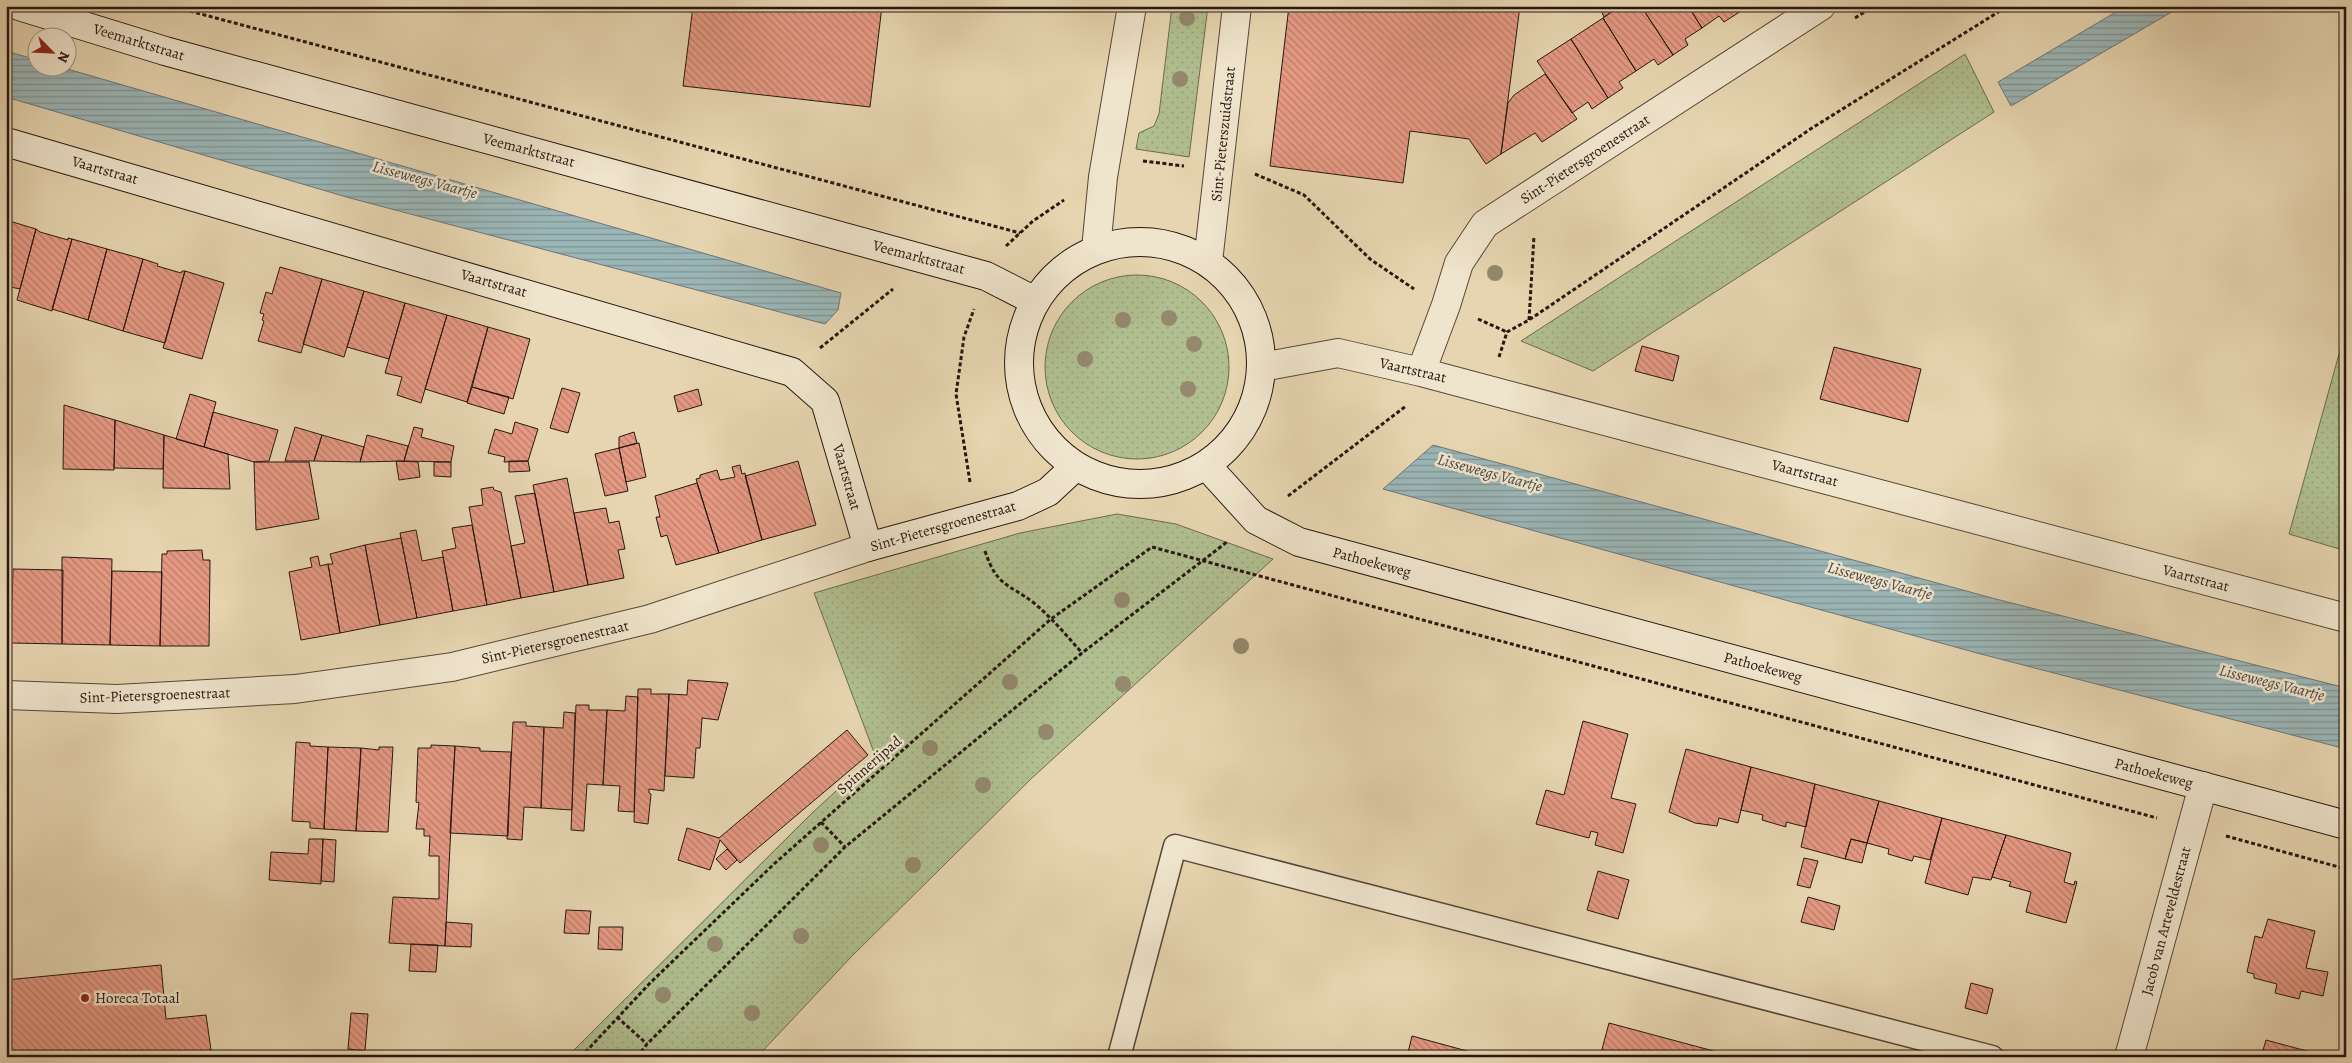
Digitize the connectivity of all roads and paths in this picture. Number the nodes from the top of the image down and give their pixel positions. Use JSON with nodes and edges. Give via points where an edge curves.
{"nodes":[{"id":1,"x":19,"y":6,"type":"edge"},
{"id":2,"x":171,"y":6,"type":"edge"},
{"id":3,"x":1132,"y":6,"type":"edge"},
{"id":4,"x":1237,"y":6,"type":"edge"},
{"id":5,"x":1821,"y":6,"type":"edge"},
{"id":6,"x":2008,"y":6,"type":"edge"},
{"id":7,"x":6,"y":142,"type":"edge"},
{"id":8,"x":1218,"y":170,"type":"junction"},
{"id":9,"x":1020,"y":234,"type":"dead end"},
{"id":10,"x":1096,"y":249,"type":"junction"},
{"id":11,"x":928,"y":260,"type":"junction"},
{"id":12,"x":1208,"y":262,"type":"junction"},
{"id":13,"x":986,"y":276,"type":"junction"},
{"id":14,"x":1035,"y":301,"type":"junction"},
{"id":15,"x":1446,"y":305,"type":"junction"},
{"id":16,"x":1262,"y":367,"type":"junction"},
{"id":17,"x":792,"y":372,"type":"junction"},
{"id":18,"x":1421,"y":372,"type":"junction"},
{"id":19,"x":1412,"y":402,"type":"dead end"},
{"id":20,"x":1206,"y":465,"type":"junction"},
{"id":21,"x":1076,"y":466,"type":"junction"},
{"id":22,"x":976,"y":517,"type":"junction"},
{"id":23,"x":1256,"y":520,"type":"junction"},
{"id":24,"x":868,"y":547,"type":"junction"},
{"id":25,"x":1203,"y":560,"type":"junction"},
{"id":26,"x":2346,"y":618,"type":"edge"},
{"id":27,"x":1051,"y":620,"type":"junction"},
{"id":28,"x":1082,"y":653,"type":"junction"},
{"id":29,"x":6,"y":695,"type":"edge"},
{"id":30,"x":2203,"y":786,"type":"junction"},
{"id":31,"x":821,"y":822,"type":"junction"},
{"id":32,"x":2346,"y":825,"type":"edge"},
{"id":33,"x":2192,"y":827,"type":"junction"},
{"id":34,"x":845,"y":847,"type":"junction"},
{"id":35,"x":2346,"y":870,"type":"edge"},
{"id":36,"x":617,"y":1018,"type":"junction"},
{"id":37,"x":647,"y":1044,"type":"junction"},
{"id":38,"x":581,"y":1057,"type":"edge"},
{"id":39,"x":638,"y":1057,"type":"edge"},
{"id":40,"x":1119,"y":1057,"type":"edge"},
{"id":41,"x":1992,"y":1057,"type":"edge"},
{"id":42,"x":2128,"y":1057,"type":"edge"}],
"edges":[{"from":1,"to":11,"type":"main road","name":"Veemarktstraat","via":[[165,51]]},
{"from":2,"to":9,"type":"path"},
{"from":3,"to":10,"type":"main road","via":[[1103,177]]},
{"from":4,"to":8,"type":"main road","name":"Sint-Pieterszuidstraat"},
{"from":5,"to":15,"type":"main road","name":"Sint-Pietersgroenestraat","via":[[1485,224],[1459,263]]},
{"from":6,"to":15,"type":"path","via":[[1812,128],[1507,332]]},
{"from":7,"to":17,"type":"main road","name":"Vaartstraat"},
{"from":8,"to":12,"type":"main road","name":"Sint-Pieterszuidstraat"},
{"from":8,"to":15,"type":"path","via":[[1257,174],[1304,195],[1370,259],[1417,291]]},
{"from":10,"to":12,"type":"main road","via":[[1134,241],[1173,245]]},
{"from":10,"to":14,"type":"main road","via":[[1061,270]]},
{"from":11,"to":13,"type":"main road","name":"Veemarktstraat"},
{"from":11,"to":17,"type":"path"},
{"from":12,"to":16,"type":"main road","via":[[1239,292],[1257,331]]},
{"from":13,"to":14,"type":"main road","name":"Veemarktstraat"},
{"from":13,"to":22,"type":"path","via":[[964,337],[956,394]]},
{"from":14,"to":21,"type":"main road","via":[[1021,336],[1019,374],[1028,410],[1048,442]]},
{"from":15,"to":18,"type":"main road","name":"Sint-Pietersgroenestraat"},
{"from":16,"to":18,"type":"main road","name":"Vaartstraat","via":[[1338,353]]},
{"from":16,"to":20,"type":"main road","via":[[1254,406],[1235,439]]},
{"from":17,"to":24,"type":"main road","name":"Vaartstraat","via":[[825,401]]},
{"from":18,"to":26,"type":"main road","name":"Vaartstraat"},
{"from":19,"to":23,"type":"path"},
{"from":20,"to":21,"type":"main road","via":[[1175,479],[1141,485],[1107,480]]},
{"from":20,"to":23,"type":"main road","name":"Pathoekeweg"},
{"from":21,"to":22,"type":"main road","name":"Sint-Pietersgroenestraat","via":[[1048,492],[1018,506]]},
{"from":22,"to":24,"type":"main road","name":"Sint-Pietersgroenestraat"},
{"from":22,"to":27,"type":"path","via":[[990,565],[1001,582],[1033,603]]},
{"from":23,"to":25,"type":"path"},
{"from":23,"to":30,"type":"main road","name":"Pathoekeweg","via":[[1299,542]]},
{"from":24,"to":29,"type":"main road","name":"Sint-Pietersgroenestraat","via":[[650,619],[452,666],[295,688],[117,699]]},
{"from":25,"to":27,"type":"path","name":"Spinnerijpad","via":[[1152,546]]},
{"from":25,"to":28,"type":"path"},
{"from":25,"to":33,"type":"path"},
{"from":27,"to":28,"type":"path"},
{"from":27,"to":31,"type":"path","name":"Spinnerijpad"},
{"from":28,"to":34,"type":"path"},
{"from":30,"to":32,"type":"main road","name":"Pathoekeweg"},
{"from":30,"to":33,"type":"main road","name":"Jacob van Arteveldestraat"},
{"from":31,"to":34,"type":"path"},
{"from":31,"to":36,"type":"path","name":"Spinnerijpad"},
{"from":33,"to":35,"type":"path"},
{"from":33,"to":42,"type":"main road","name":"Jacob van Arteveldestraat"},
{"from":34,"to":37,"type":"path"},
{"from":36,"to":37,"type":"path"},
{"from":36,"to":38,"type":"path","name":"Spinnerijpad"},
{"from":37,"to":39,"type":"path"},
{"from":40,"to":41,"type":"lane","via":[[1174,846]]}]}
